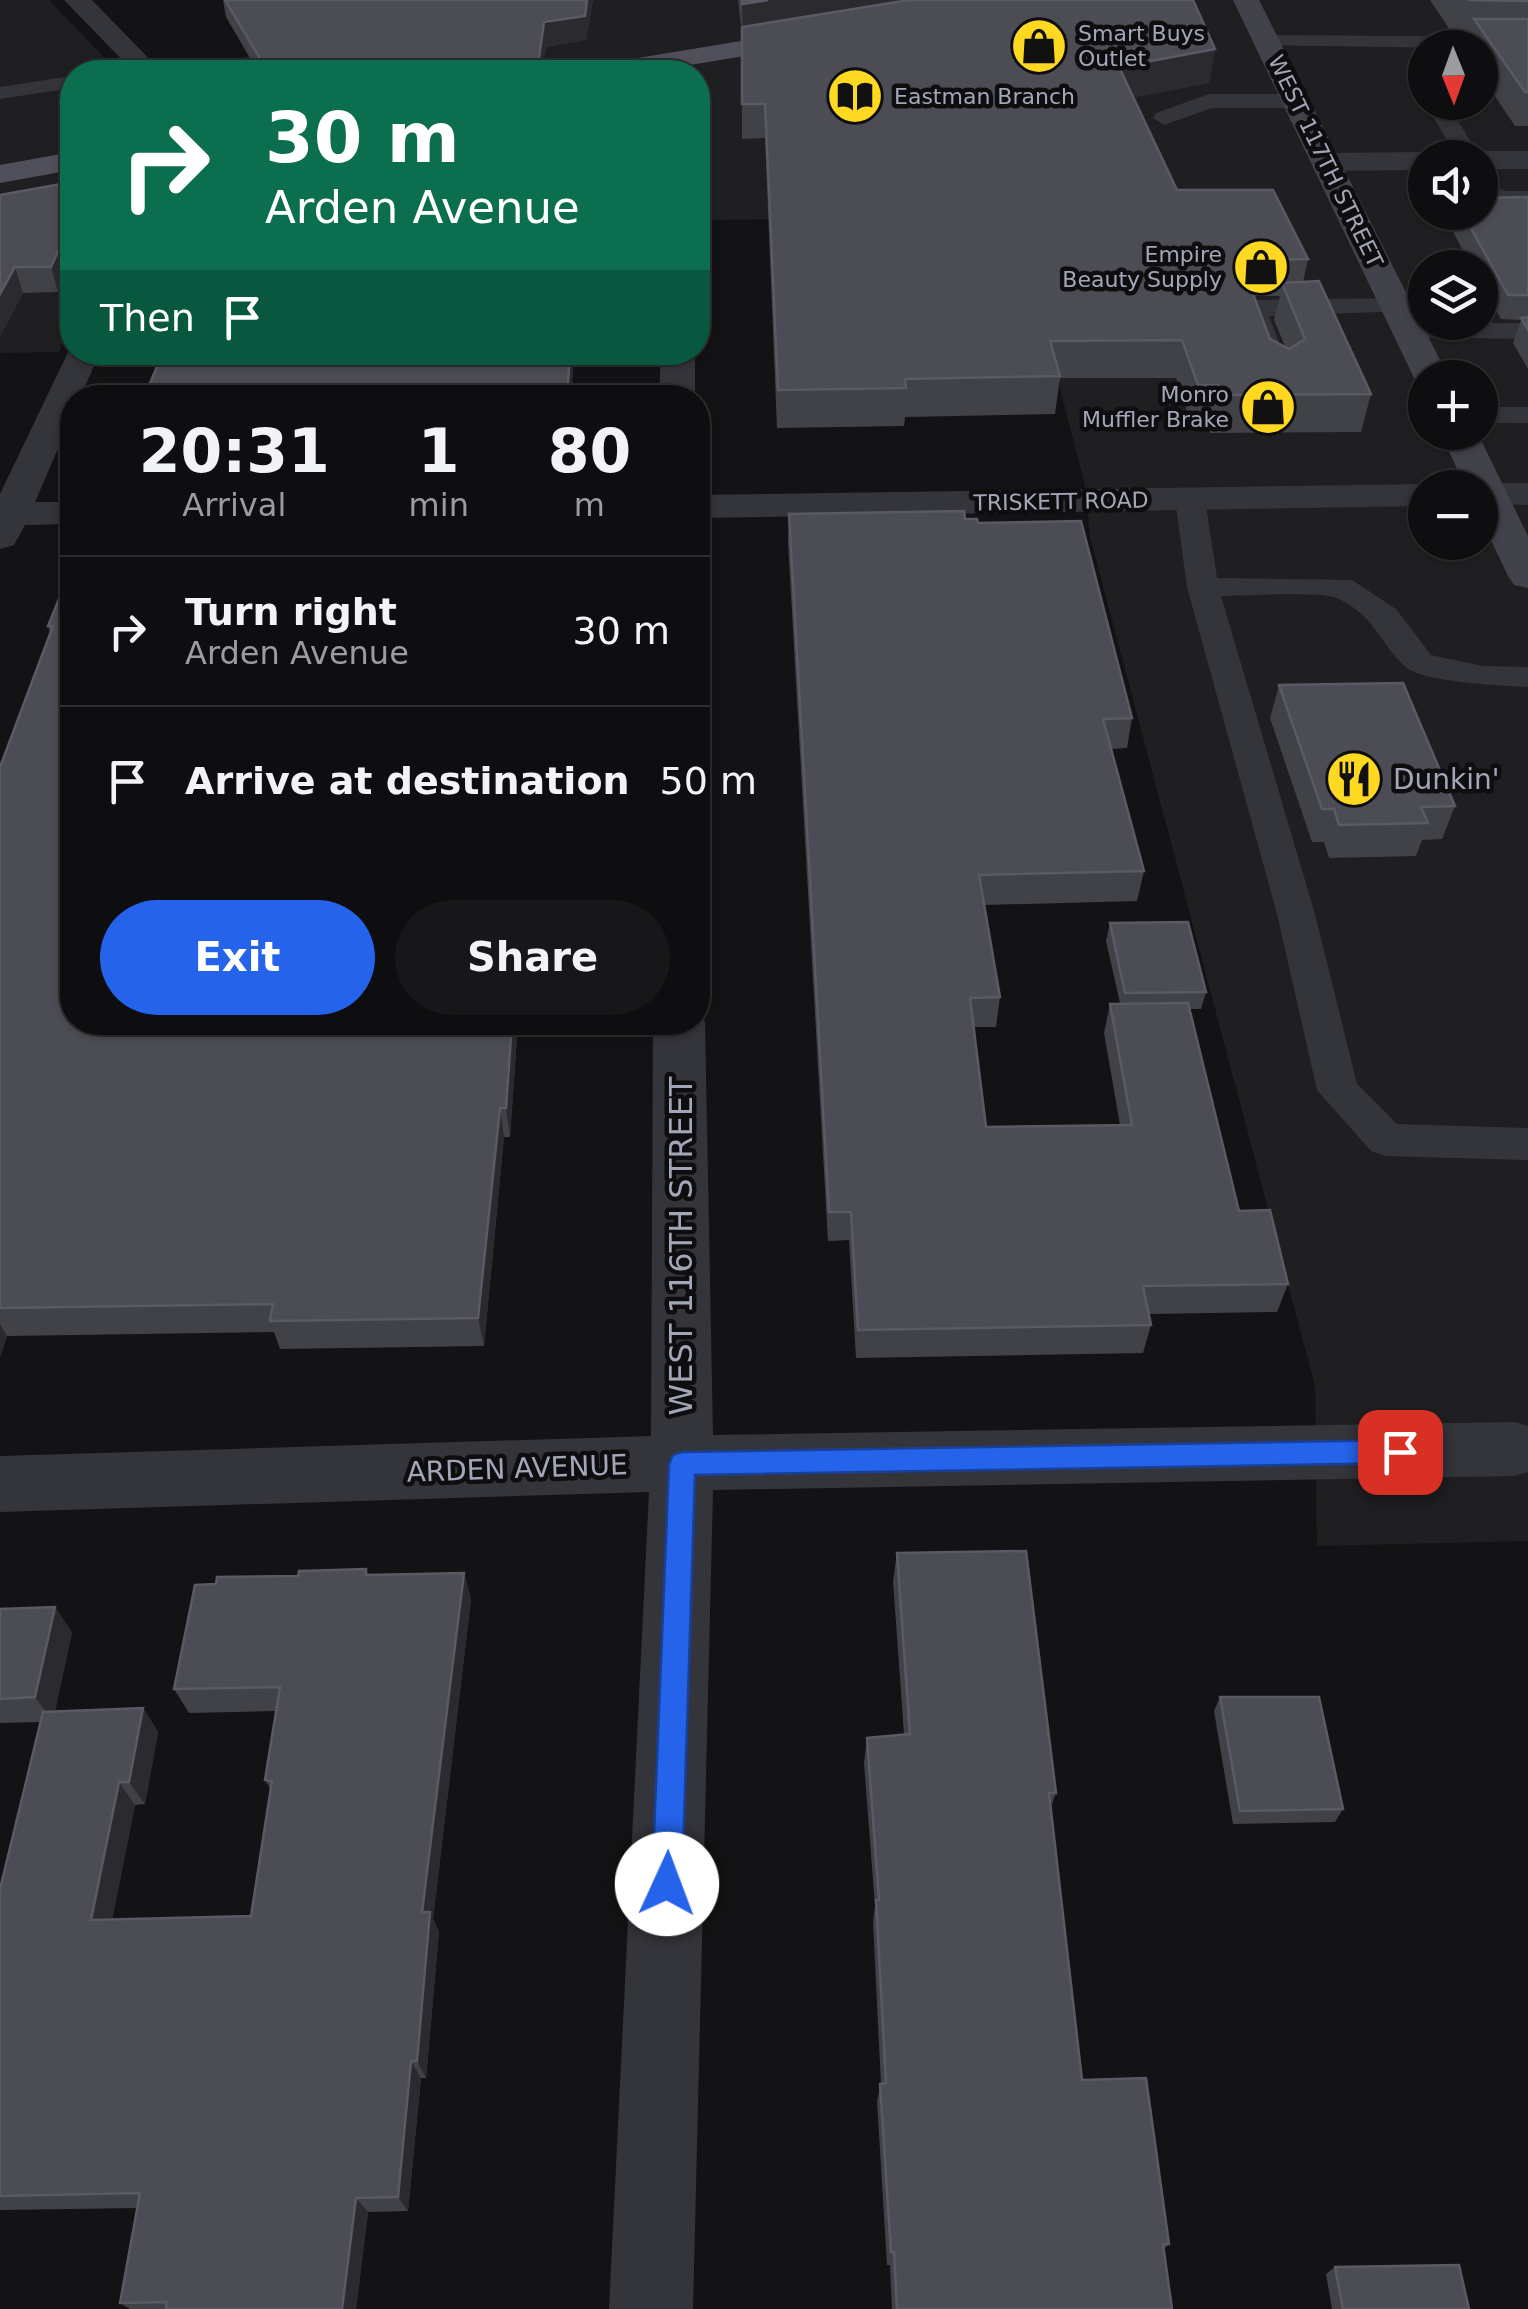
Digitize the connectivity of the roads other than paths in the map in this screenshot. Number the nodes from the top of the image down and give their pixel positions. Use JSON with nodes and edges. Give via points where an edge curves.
{"nodes":[{"id":1,"x":77,"y":0,"type":"edge"},
{"id":2,"x":1246,"y":0,"type":"edge"},
{"id":3,"x":836,"y":33,"type":"edge"},
{"id":4,"x":1394,"y":43,"type":"junction"},
{"id":5,"x":1528,"y":43,"type":"edge"},
{"id":6,"x":1269,"y":44,"type":"junction"},
{"id":7,"x":1408,"y":59,"type":"edge"},
{"id":8,"x":132,"y":60,"type":"edge"},
{"id":9,"x":709,"y":60,"type":"edge"},
{"id":10,"x":60,"y":84,"type":"edge"},
{"id":11,"x":0,"y":94,"type":"edge"},
{"id":12,"x":1296,"y":101,"type":"junction"},
{"id":13,"x":1164,"y":118,"type":"dead end"},
{"id":14,"x":1498,"y":160,"type":"edge"},
{"id":15,"x":1528,"y":160,"type":"edge"},
{"id":16,"x":1408,"y":161,"type":"edge"},
{"id":17,"x":1326,"y":162,"type":"junction"},
{"id":18,"x":60,"y":163,"type":"edge"},
{"id":19,"x":0,"y":174,"type":"edge"},
{"id":20,"x":1498,"y":197,"type":"edge"},
{"id":21,"x":1528,"y":198,"type":"edge"},
{"id":22,"x":1404,"y":319,"type":"junction"},
{"id":23,"x":1528,"y":331,"type":"edge"},
{"id":24,"x":1423,"y":360,"type":"edge"},
{"id":25,"x":1279,"y":374,"type":"edge"},
{"id":26,"x":60,"y":402,"type":"edge"},
{"id":27,"x":1498,"y":415,"type":"edge"},
{"id":28,"x":1528,"y":416,"type":"edge"},
{"id":29,"x":1498,"y":494,"type":"edge"},
{"id":30,"x":1528,"y":494,"type":"edge"},
{"id":31,"x":1408,"y":495,"type":"edge"},
{"id":32,"x":1190,"y":499,"type":"junction"},
{"id":33,"x":710,"y":507,"type":"edge"},
{"id":34,"x":60,"y":515,"type":"edge"},
{"id":35,"x":1498,"y":520,"type":"edge"},
{"id":36,"x":5,"y":526,"type":"edge"},
{"id":37,"x":1528,"y":576,"type":"edge"},
{"id":38,"x":1204,"y":587,"type":"junction"},
{"id":39,"x":1528,"y":677,"type":"edge"},
{"id":40,"x":679,"y":1035,"type":"edge"},
{"id":41,"x":1528,"y":1144,"type":"edge"},
{"id":42,"x":1515,"y":1450,"type":"dead end"},
{"id":43,"x":682,"y":1464,"type":"junction"},
{"id":44,"x":0,"y":1484,"type":"edge"},
{"id":45,"x":651,"y":2309,"type":"edge"}],
"edges":[{"from":1,"to":8,"type":"street"},
{"from":2,"to":6,"type":"main road","name":"WEST 117TH STREET"},
{"from":3,"to":9,"type":"main road"},
{"from":4,"to":5,"type":"lane"},
{"from":4,"to":6,"type":"lane"},
{"from":4,"to":7,"type":"lane"},
{"from":6,"to":12,"type":"main road","name":"WEST 117TH STREET"},
{"from":10,"to":11,"type":"lane"},
{"from":12,"to":13,"type":"lane","via":[[1208,101]]},
{"from":12,"to":17,"type":"main road","name":"WEST 117TH STREET"},
{"from":14,"to":15,"type":"street"},
{"from":16,"to":17,"type":"street"},
{"from":17,"to":22,"type":"main road","name":"WEST 117TH STREET"},
{"from":18,"to":19,"type":"main road"},
{"from":20,"to":21,"type":"lane"},
{"from":22,"to":23,"type":"lane"},
{"from":22,"to":24,"type":"main road","name":"WEST 117TH STREET"},
{"from":22,"to":25,"type":"lane","via":[[1253,308]]},
{"from":26,"to":36,"type":"street"},
{"from":27,"to":28,"type":"lane"},
{"from":29,"to":30,"type":"street"},
{"from":31,"to":32,"type":"street","name":"TRISKETT ROAD"},
{"from":32,"to":33,"type":"street","name":"TRISKETT ROAD"},
{"from":32,"to":38,"type":"lane"},
{"from":34,"to":36,"type":"street"},
{"from":35,"to":37,"type":"main road"},
{"from":38,"to":39,"type":"lane","via":[[1341,586],[1384,616],[1420,663]]},
{"from":38,"to":41,"type":"lane","via":[[1338,1090],[1386,1140]]},
{"from":40,"to":43,"type":"street","name":"WEST 116TH STREET"},
{"from":42,"to":43,"type":"street","name":"ARDEN AVENUE"},
{"from":43,"to":44,"type":"street","name":"ARDEN AVENUE"},
{"from":43,"to":45,"type":"street","name":"WEST 116TH STREET"}]}
